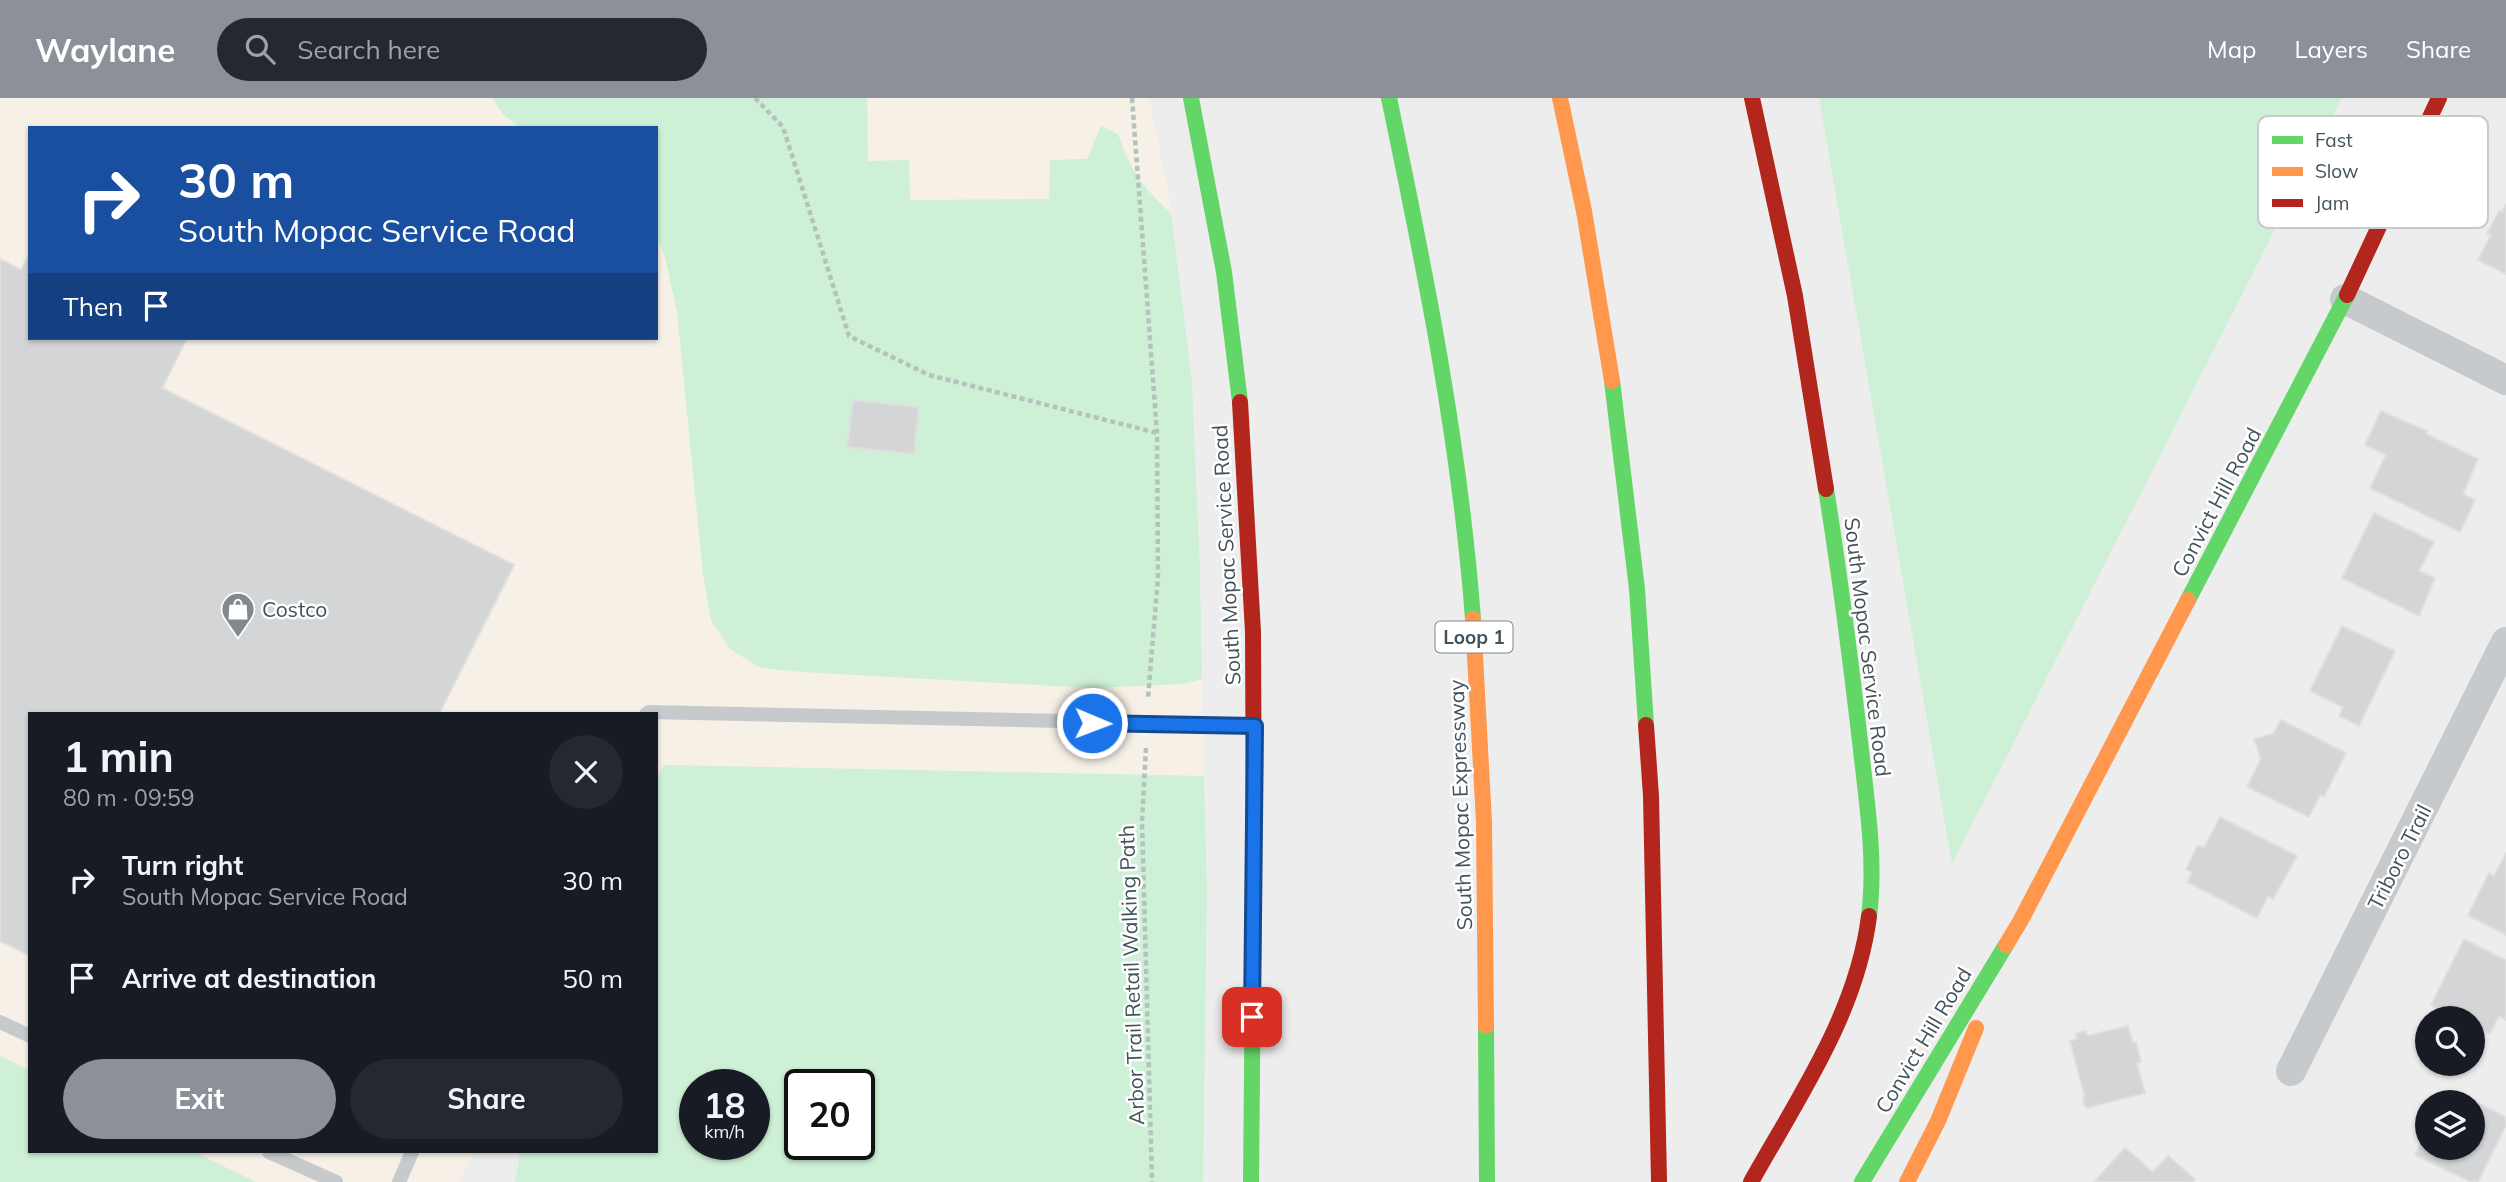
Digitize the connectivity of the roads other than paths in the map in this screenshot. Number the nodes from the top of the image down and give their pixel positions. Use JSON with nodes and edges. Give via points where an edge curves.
{"nodes":[{"id":1,"x":1191,"y":98,"type":"edge"},
{"id":2,"x":1390,"y":98,"type":"edge"},
{"id":3,"x":1560,"y":98,"type":"edge"},
{"id":4,"x":1752,"y":98,"type":"edge"},
{"id":5,"x":2439,"y":98,"type":"edge"},
{"id":6,"x":2431,"y":116,"type":"edge"},
{"id":7,"x":2378,"y":228,"type":"edge"},
{"id":8,"x":2345,"y":299,"type":"junction"},
{"id":9,"x":2506,"y":380,"type":"edge"},
{"id":10,"x":2506,"y":642,"type":"edge"},
{"id":11,"x":658,"y":712,"type":"edge"},
{"id":12,"x":1255,"y":726,"type":"junction"},
{"id":13,"x":2021,"y":920,"type":"junction"},
{"id":14,"x":0,"y":1021,"type":"edge"},
{"id":15,"x":28,"y":1035,"type":"edge"},
{"id":16,"x":2291,"y":1071,"type":"dead end"},
{"id":17,"x":271,"y":1153,"type":"edge"},
{"id":18,"x":412,"y":1153,"type":"edge"},
{"id":19,"x":336,"y":1182,"type":"edge"},
{"id":20,"x":398,"y":1182,"type":"edge"},
{"id":21,"x":1251,"y":1182,"type":"edge"},
{"id":22,"x":1487,"y":1182,"type":"edge"},
{"id":23,"x":1659,"y":1182,"type":"edge"},
{"id":24,"x":1751,"y":1182,"type":"edge"},
{"id":25,"x":1862,"y":1182,"type":"edge"},
{"id":26,"x":1907,"y":1182,"type":"edge"}],
"edges":[{"from":1,"to":12,"type":"main road","name":"South Mopac Service Road","via":[[1229,311],[1244,447]]},
{"from":2,"to":22,"type":"main road","name":"South Mopac Expressway","number":"Loop 1","via":[[1420,240],[1449,416],[1472,606],[1485,812]]},
{"from":3,"to":23,"type":"main road","via":[[1610,371],[1637,589],[1651,796]]},
{"from":4,"to":24,"type":"main road","name":"South Mopac Service Road","via":[[1789,267],[1829,505],[1857,702],[1871,851],[1868,926],[1852,985],[1830,1038]]},
{"from":5,"to":6,"type":"main road","name":"Convict Hill Road"},
{"from":7,"to":8,"type":"main road","name":"Convict Hill Road"},
{"from":8,"to":9,"type":"street"},
{"from":8,"to":13,"type":"main road","name":"Convict Hill Road"},
{"from":10,"to":16,"type":"street","name":"Triboro Trail"},
{"from":11,"to":12,"type":"lane"},
{"from":12,"to":21,"type":"main road","name":"South Mopac Service Road"},
{"from":13,"to":25,"type":"main road","name":"Convict Hill Road"},
{"from":13,"to":26,"type":"main road","name":"Convict Hill Road","via":[[1938,1121]]},
{"from":14,"to":15,"type":"lane"},
{"from":17,"to":19,"type":"lane"},
{"from":18,"to":20,"type":"lane"}]}
